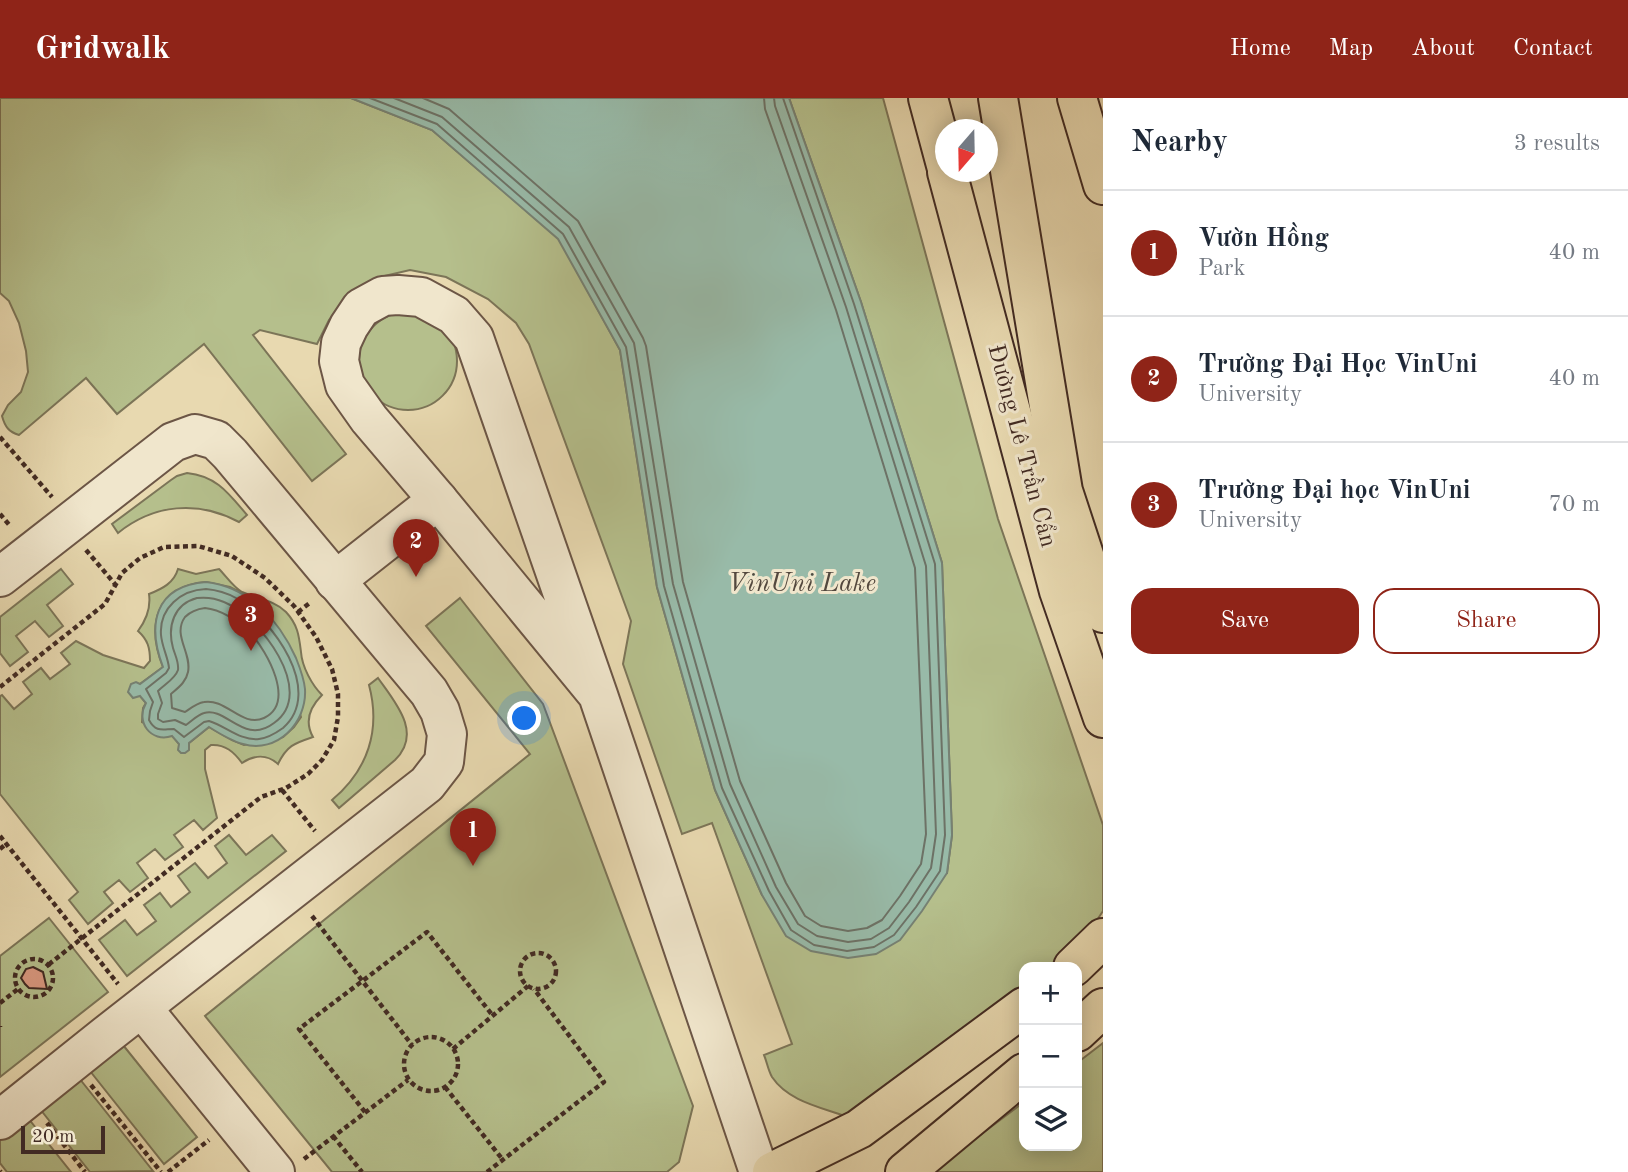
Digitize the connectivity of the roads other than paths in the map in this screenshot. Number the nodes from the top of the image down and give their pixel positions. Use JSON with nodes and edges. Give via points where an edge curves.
{"nodes":[{"id":1,"x":928,"y":98,"type":"edge"},
{"id":2,"x":998,"y":98,"type":"edge"},
{"id":3,"x":1077,"y":98,"type":"edge"},
{"id":4,"x":935,"y":124,"type":"edge"},
{"id":5,"x":950,"y":182,"type":"edge"},
{"id":6,"x":1103,"y":186,"type":"edge"},
{"id":7,"x":438,"y":500,"type":"junction"},
{"id":8,"x":0,"y":577,"type":"edge"},
{"id":9,"x":335,"y":581,"type":"junction"},
{"id":10,"x":1103,"y":613,"type":"edge"},
{"id":11,"x":598,"y":695,"type":"junction"},
{"id":12,"x":1103,"y":718,"type":"edge"},
{"id":13,"x":1103,"y":938,"type":"edge"},
{"id":14,"x":1078,"y":962,"type":"edge"},
{"id":15,"x":1103,"y":964,"type":"edge"},
{"id":16,"x":1082,"y":972,"type":"edge"},
{"id":17,"x":132,"y":999,"type":"junction"},
{"id":18,"x":1103,"y":1009,"type":"edge"},
{"id":19,"x":1019,"y":1011,"type":"edge"},
{"id":20,"x":1082,"y":1028,"type":"edge"},
{"id":21,"x":1019,"y":1077,"type":"edge"},
{"id":22,"x":14,"y":1109,"type":"edge"},
{"id":23,"x":286,"y":1168,"type":"edge"},
{"id":24,"x":759,"y":1172,"type":"edge"},
{"id":25,"x":772,"y":1172,"type":"edge"},
{"id":26,"x":905,"y":1172,"type":"edge"}],
"edges":[{"from":1,"to":4,"type":"main road"},
{"from":2,"to":10,"type":"main road","via":[[1063,491]]},
{"from":3,"to":6,"type":"main road"},
{"from":5,"to":12,"type":"main road","name":"Đường Lê Trần Cẩn","via":[[1059,591]]},
{"from":7,"to":9,"type":"street"},
{"from":7,"to":11,"type":"street"},
{"from":7,"to":11,"type":"street","via":[[345,385],[341,343],[361,309],[383,296],[421,297],[454,315],[474,338]]},
{"from":8,"to":9,"type":"street","via":[[76,531],[173,442],[195,434],[216,440],[230,454]]},
{"from":9,"to":17,"type":"street","via":[[429,692],[447,734],[444,762],[428,784],[293,890]]},
{"from":11,"to":24,"type":"street"},
{"from":13,"to":14,"type":"main road"},
{"from":15,"to":16,"type":"main road"},
{"from":17,"to":22,"type":"street","via":[[73,1062]]},
{"from":17,"to":23,"type":"street","via":[[233,1121]]},
{"from":18,"to":20,"type":"main road"},
{"from":19,"to":25,"type":"main road","via":[[859,1129]]},
{"from":21,"to":26,"type":"main road"}]}
